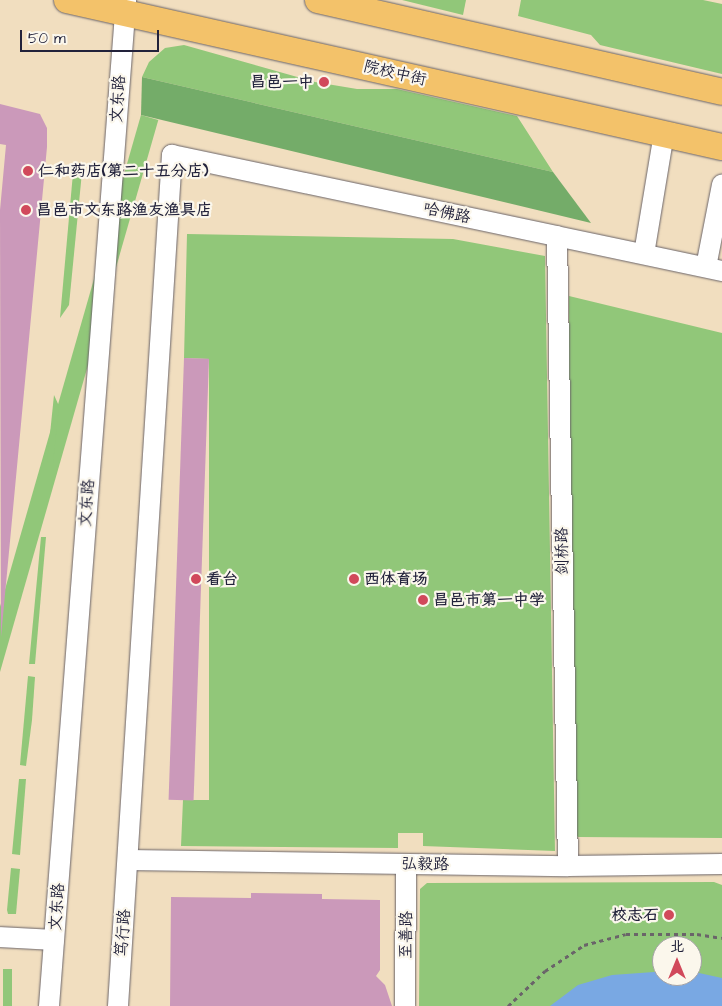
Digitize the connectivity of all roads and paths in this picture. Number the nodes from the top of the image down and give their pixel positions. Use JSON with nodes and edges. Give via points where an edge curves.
{"nodes":[{"id":1,"x":67,"y":0,"type":"edge"},
{"id":2,"x":318,"y":0,"type":"edge"},
{"id":3,"x":125,"y":7,"type":"edge"},
{"id":4,"x":722,"y":92,"type":"edge"},
{"id":5,"x":664,"y":133,"type":"junction"},
{"id":6,"x":722,"y":147,"type":"edge"},
{"id":7,"x":172,"y":155,"type":"joint"},
{"id":8,"x":722,"y":184,"type":"edge"},
{"id":9,"x":557,"y":236,"type":"junction"},
{"id":10,"x":644,"y":254,"type":"junction"},
{"id":11,"x":714,"y":269,"type":"edge"},
{"id":12,"x":128,"y":860,"type":"junction"},
{"id":13,"x":406,"y":864,"type":"junction"},
{"id":14,"x":722,"y":864,"type":"edge"},
{"id":15,"x":568,"y":866,"type":"junction"},
{"id":16,"x":0,"y":937,"type":"edge"},
{"id":17,"x":722,"y":938,"type":"edge"},
{"id":18,"x":54,"y":940,"type":"junction"},
{"id":19,"x":49,"y":1006,"type":"edge"},
{"id":20,"x":118,"y":1006,"type":"edge"},
{"id":21,"x":405,"y":1006,"type":"edge"},
{"id":22,"x":508,"y":1006,"type":"edge"}],
"edges":[{"from":1,"to":3,"type":"main road","name":"院校中街"},
{"from":2,"to":4,"type":"main road"},
{"from":3,"to":5,"type":"main road","name":"院校中街"},
{"from":3,"to":18,"type":"street","name":"文东路"},
{"from":5,"to":6,"type":"main road","name":"院校中街"},
{"from":5,"to":10,"type":"street"},
{"from":7,"to":9,"type":"street","name":"哈佛路"},
{"from":7,"to":12,"type":"street","name":"笃行路"},
{"from":8,"to":11,"type":"street"},
{"from":9,"to":10,"type":"street","name":"哈佛路"},
{"from":9,"to":15,"type":"street","name":"剑桥路"},
{"from":10,"to":11,"type":"street","name":"哈佛路"},
{"from":12,"to":13,"type":"street","name":"弘毅路"},
{"from":12,"to":20,"type":"street","name":"笃行路"},
{"from":13,"to":15,"type":"street","name":"弘毅路"},
{"from":13,"to":21,"type":"street","name":"至善路"},
{"from":14,"to":15,"type":"street","name":"弘毅路"},
{"from":16,"to":18,"type":"street"},
{"from":17,"to":22,"type":"path","via":[[697,934],[626,934],[584,945],[545,971]]},
{"from":18,"to":19,"type":"street","name":"文东路"}]}
